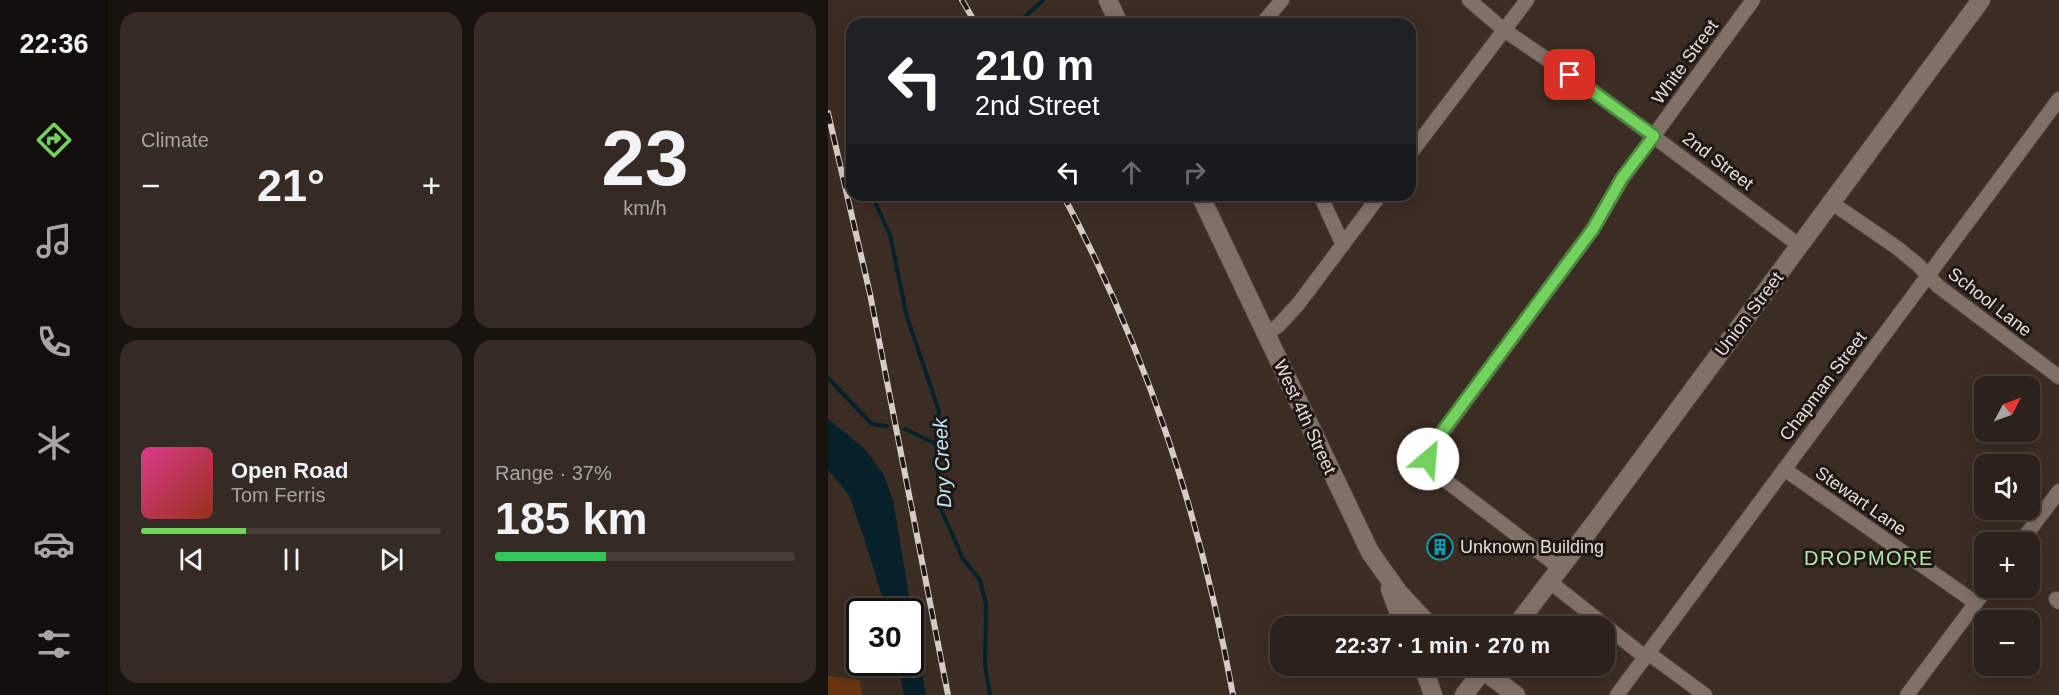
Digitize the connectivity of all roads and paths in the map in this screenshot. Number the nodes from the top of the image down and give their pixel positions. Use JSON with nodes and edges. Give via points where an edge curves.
{"nodes":[{"id":1,"x":1108,"y":0,"type":"edge"},
{"id":2,"x":1282,"y":0,"type":"edge"},
{"id":3,"x":1469,"y":0,"type":"edge"},
{"id":4,"x":1527,"y":0,"type":"edge"},
{"id":5,"x":1753,"y":0,"type":"edge"},
{"id":6,"x":1981,"y":0,"type":"edge"},
{"id":7,"x":1116,"y":18,"type":"edge"},
{"id":8,"x":1267,"y":18,"type":"edge"},
{"id":9,"x":1504,"y":30,"type":"junction"},
{"id":10,"x":2059,"y":99,"type":"edge"},
{"id":11,"x":1654,"y":136,"type":"junction"},
{"id":12,"x":1416,"y":146,"type":"edge"},
{"id":13,"x":1203,"y":201,"type":"edge"},
{"id":14,"x":1323,"y":201,"type":"edge"},
{"id":15,"x":1375,"y":201,"type":"edge"},
{"id":16,"x":1832,"y":203,"type":"junction"},
{"id":17,"x":1342,"y":245,"type":"junction"},
{"id":18,"x":1800,"y":246,"type":"junction"},
{"id":19,"x":1928,"y":276,"type":"junction"},
{"id":20,"x":1266,"y":335,"type":"junction"},
{"id":21,"x":2059,"y":377,"type":"edge"},
{"id":22,"x":1784,"y":470,"type":"junction"},
{"id":23,"x":2059,"y":491,"type":"edge"},
{"id":24,"x":2028,"y":532,"type":"edge"},
{"id":25,"x":1555,"y":575,"type":"junction"},
{"id":26,"x":1385,"y":576,"type":"junction"},
{"id":27,"x":1980,"y":598,"type":"edge"},
{"id":28,"x":1976,"y":603,"type":"junction"},
{"id":29,"x":1400,"y":616,"type":"edge"},
{"id":30,"x":1420,"y":616,"type":"edge"},
{"id":31,"x":1523,"y":616,"type":"edge"},
{"id":32,"x":1646,"y":655,"type":"junction"},
{"id":33,"x":1426,"y":676,"type":"edge"},
{"id":34,"x":1476,"y":676,"type":"edge"},
{"id":35,"x":1493,"y":676,"type":"edge"},
{"id":36,"x":1433,"y":695,"type":"edge"},
{"id":37,"x":1464,"y":695,"type":"edge"},
{"id":38,"x":1516,"y":695,"type":"edge"},
{"id":39,"x":1617,"y":695,"type":"edge"},
{"id":40,"x":1705,"y":695,"type":"edge"},
{"id":41,"x":1907,"y":695,"type":"edge"}],
"edges":[{"from":1,"to":7,"type":"street"},
{"from":2,"to":8,"type":"street"},
{"from":3,"to":9,"type":"street","name":"2nd Street"},
{"from":4,"to":9,"type":"street"},
{"from":5,"to":11,"type":"street","name":"White Street"},
{"from":6,"to":16,"type":"street","name":"Union Street"},
{"from":9,"to":11,"type":"street","name":"2nd Street"},
{"from":9,"to":12,"type":"street"},
{"from":10,"to":19,"type":"street","name":"Chapman Street"},
{"from":11,"to":18,"type":"street","name":"2nd Street"},
{"from":11,"to":25,"type":"street","name":"White Street","via":[[1622,178],[1593,229],[1430,448],[1430,465]]},
{"from":13,"to":20,"type":"street","name":"West 4th Street"},
{"from":14,"to":17,"type":"street"},
{"from":15,"to":17,"type":"street"},
{"from":16,"to":18,"type":"street","name":"Union Street"},
{"from":16,"to":19,"type":"street","name":"School Lane","via":[[1896,247]]},
{"from":17,"to":20,"type":"street","via":[[1299,303]]},
{"from":18,"to":25,"type":"street","name":"Union Street"},
{"from":19,"to":21,"type":"street","name":"School Lane"},
{"from":19,"to":22,"type":"street","name":"Chapman Street"},
{"from":20,"to":26,"type":"street","name":"West 4th Street","via":[[1341,494]]},
{"from":22,"to":28,"type":"street","name":"Stewart Lane"},
{"from":22,"to":32,"type":"street","name":"Chapman Street"},
{"from":23,"to":24,"type":"street"},
{"from":25,"to":31,"type":"street","name":"Union Street"},
{"from":25,"to":32,"type":"street","name":"White Street"},
{"from":26,"to":29,"type":"street"},
{"from":26,"to":30,"type":"street","name":"West 4th Street"},
{"from":27,"to":28,"type":"street"},
{"from":28,"to":41,"type":"street"},
{"from":32,"to":39,"type":"street","name":"Chapman Street"},
{"from":32,"to":40,"type":"street","name":"White Street"},
{"from":33,"to":36,"type":"street"},
{"from":34,"to":37,"type":"street"},
{"from":35,"to":38,"type":"street"}]}
